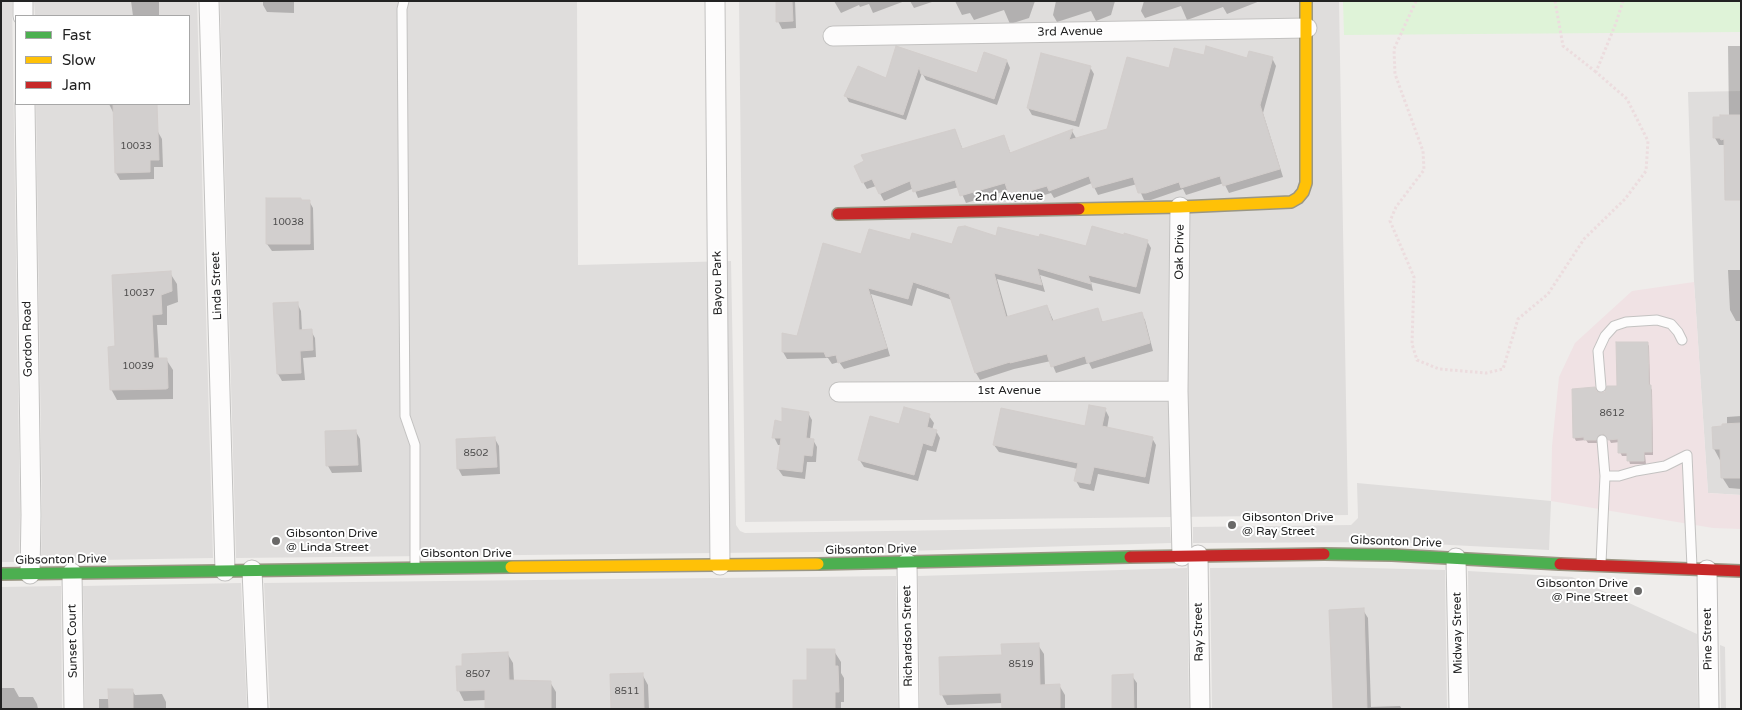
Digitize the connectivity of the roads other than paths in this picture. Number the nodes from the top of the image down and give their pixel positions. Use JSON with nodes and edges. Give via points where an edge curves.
{"nodes":[{"id":1,"x":23,"y":1,"type":"edge"},
{"id":2,"x":209,"y":1,"type":"edge"},
{"id":3,"x":404,"y":1,"type":"edge"},
{"id":4,"x":715,"y":1,"type":"edge"},
{"id":5,"x":1306,"y":1,"type":"edge"},
{"id":6,"x":23,"y":15,"type":"edge"},
{"id":7,"x":1306,"y":28,"type":"junction"},
{"id":8,"x":833,"y":36,"type":"dead end"},
{"id":9,"x":25,"y":105,"type":"edge"},
{"id":10,"x":1180,"y":207,"type":"junction"},
{"id":11,"x":838,"y":214,"type":"dead end"},
{"id":12,"x":1682,"y":340,"type":"dead end"},
{"id":13,"x":1601,"y":386,"type":"dead end"},
{"id":14,"x":1178,"y":391,"type":"junction"},
{"id":15,"x":839,"y":392,"type":"dead end"},
{"id":16,"x":1602,"y":440,"type":"dead end"},
{"id":17,"x":1605,"y":476,"type":"junction"},
{"id":18,"x":1190,"y":556,"type":"junction"},
{"id":19,"x":1456,"y":558,"type":"junction"},
{"id":20,"x":907,"y":563,"type":"junction"},
{"id":21,"x":720,"y":565,"type":"junction"},
{"id":22,"x":1601,"y":566,"type":"junction"},
{"id":23,"x":415,"y":568,"type":"junction"},
{"id":24,"x":252,"y":570,"type":"junction"},
{"id":25,"x":1700,"y":570,"type":"junction"},
{"id":26,"x":225,"y":571,"type":"junction"},
{"id":27,"x":1741,"y":571,"type":"edge"},
{"id":28,"x":72,"y":573,"type":"junction"},
{"id":29,"x":1,"y":574,"type":"edge"},
{"id":30,"x":30,"y":574,"type":"junction"},
{"id":31,"x":74,"y":709,"type":"edge"},
{"id":32,"x":258,"y":709,"type":"edge"},
{"id":33,"x":909,"y":709,"type":"edge"},
{"id":34,"x":1200,"y":709,"type":"edge"},
{"id":35,"x":1459,"y":709,"type":"edge"},
{"id":36,"x":1709,"y":709,"type":"edge"}],
"edges":[{"from":1,"to":6,"type":"street"},
{"from":2,"to":26,"type":"street","name":"Linda Street"},
{"from":3,"to":23,"type":"lane","via":[[405,416],[415,445]]},
{"from":4,"to":21,"type":"street","name":"Bayou Park"},
{"from":5,"to":7,"type":"main road","name":"Oak Drive"},
{"from":7,"to":8,"type":"street","name":"3rd Avenue"},
{"from":7,"to":10,"type":"main road","name":"Oak Drive","via":[[1306,175],[1303,192],[1291,202]]},
{"from":9,"to":30,"type":"street","name":"Gordon Road"},
{"from":10,"to":11,"type":"main road","name":"2nd Avenue"},
{"from":10,"to":14,"type":"street","name":"Oak Drive"},
{"from":12,"to":13,"type":"lane","via":[[1671,324],[1657,320],[1614,326],[1598,351]]},
{"from":14,"to":15,"type":"street","name":"1st Avenue"},
{"from":14,"to":18,"type":"street","name":"Oak Drive"},
{"from":16,"to":17,"type":"lane"},
{"from":17,"to":22,"type":"lane"},
{"from":17,"to":25,"type":"lane","via":[[1665,466],[1687,455]]},
{"from":18,"to":19,"type":"main road","name":"Gibsonton Drive","via":[[1346,554]]},
{"from":18,"to":20,"type":"main road","name":"Gibsonton Drive"},
{"from":18,"to":34,"type":"street","name":"Ray Street"},
{"from":19,"to":22,"type":"main road","name":"Gibsonton Drive"},
{"from":19,"to":35,"type":"street","name":"Midway Street"},
{"from":20,"to":21,"type":"main road","name":"Gibsonton Drive"},
{"from":20,"to":33,"type":"street","name":"Richardson Street"},
{"from":21,"to":23,"type":"main road","name":"Gibsonton Drive"},
{"from":22,"to":25,"type":"main road","name":"Gibsonton Drive"},
{"from":23,"to":24,"type":"main road","name":"Gibsonton Drive"},
{"from":24,"to":26,"type":"main road","name":"Gibsonton Drive"},
{"from":24,"to":32,"type":"street"},
{"from":25,"to":27,"type":"main road","name":"Gibsonton Drive"},
{"from":25,"to":36,"type":"street","name":"Pine Street"},
{"from":26,"to":28,"type":"main road","name":"Gibsonton Drive"},
{"from":28,"to":30,"type":"main road","name":"Gibsonton Drive"},
{"from":28,"to":31,"type":"street","name":"Sunset Court"},
{"from":29,"to":30,"type":"main road","name":"Gibsonton Drive"}]}
